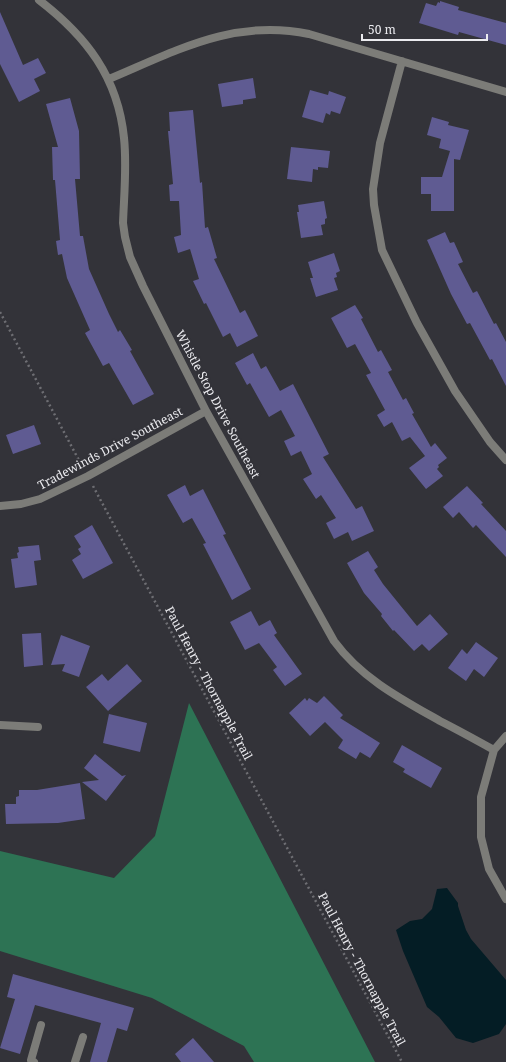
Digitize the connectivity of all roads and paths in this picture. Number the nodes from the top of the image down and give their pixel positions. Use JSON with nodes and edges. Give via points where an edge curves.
{"nodes":[{"id":1,"x":39,"y":0,"type":"edge"},
{"id":2,"x":402,"y":61,"type":"junction"},
{"id":3,"x":109,"y":79,"type":"junction"},
{"id":4,"x":506,"y":92,"type":"edge"},
{"id":5,"x":0,"y":312,"type":"edge"},
{"id":6,"x":206,"y":411,"type":"junction"},
{"id":7,"x":506,"y":460,"type":"edge"},
{"id":8,"x":88,"y":476,"type":"junction"},
{"id":9,"x":0,"y":506,"type":"edge"},
{"id":10,"x":0,"y":725,"type":"edge"},
{"id":11,"x":38,"y":727,"type":"dead end"},
{"id":12,"x":506,"y":736,"type":"edge"},
{"id":13,"x":494,"y":750,"type":"junction"},
{"id":14,"x":506,"y":899,"type":"edge"},
{"id":15,"x":41,"y":1025,"type":"dead end"},
{"id":16,"x":83,"y":1037,"type":"dead end"},
{"id":17,"x":34,"y":1062,"type":"edge"},
{"id":18,"x":75,"y":1062,"type":"edge"},
{"id":19,"x":402,"y":1062,"type":"edge"}],
"edges":[{"from":1,"to":3,"type":"street","name":"Whistle Stop Drive Southeast","via":[[61,18],[85,44]]},
{"from":2,"to":3,"type":"street","via":[[295,31],[252,30],[207,39]]},
{"from":2,"to":4,"type":"street"},
{"from":2,"to":7,"type":"street","via":[[380,143],[373,189],[382,250],[417,323],[455,391],[490,442]]},
{"from":3,"to":6,"type":"street","name":"Whistle Stop Drive Southeast","via":[[119,108],[124,138],[123,223],[130,257]]},
{"from":5,"to":8,"type":"path","name":"Paul Henry - Thornapple Trail"},
{"from":6,"to":8,"type":"street","name":"Tradewinds Drive Southeast"},
{"from":6,"to":13,"type":"street","name":"Whistle Stop Drive Southeast","via":[[342,652],[367,676],[396,696]]},
{"from":8,"to":9,"type":"street","name":"Tradewinds Drive Southeast","via":[[31,502]]},
{"from":8,"to":19,"type":"path","name":"Paul Henry - Thornapple Trail"},
{"from":10,"to":11,"type":"street"},
{"from":12,"to":13,"type":"street"},
{"from":13,"to":14,"type":"street","via":[[481,797],[481,837],[489,869]]},
{"from":15,"to":17,"type":"street","via":[[31,1060]]},
{"from":16,"to":18,"type":"street"}]}
